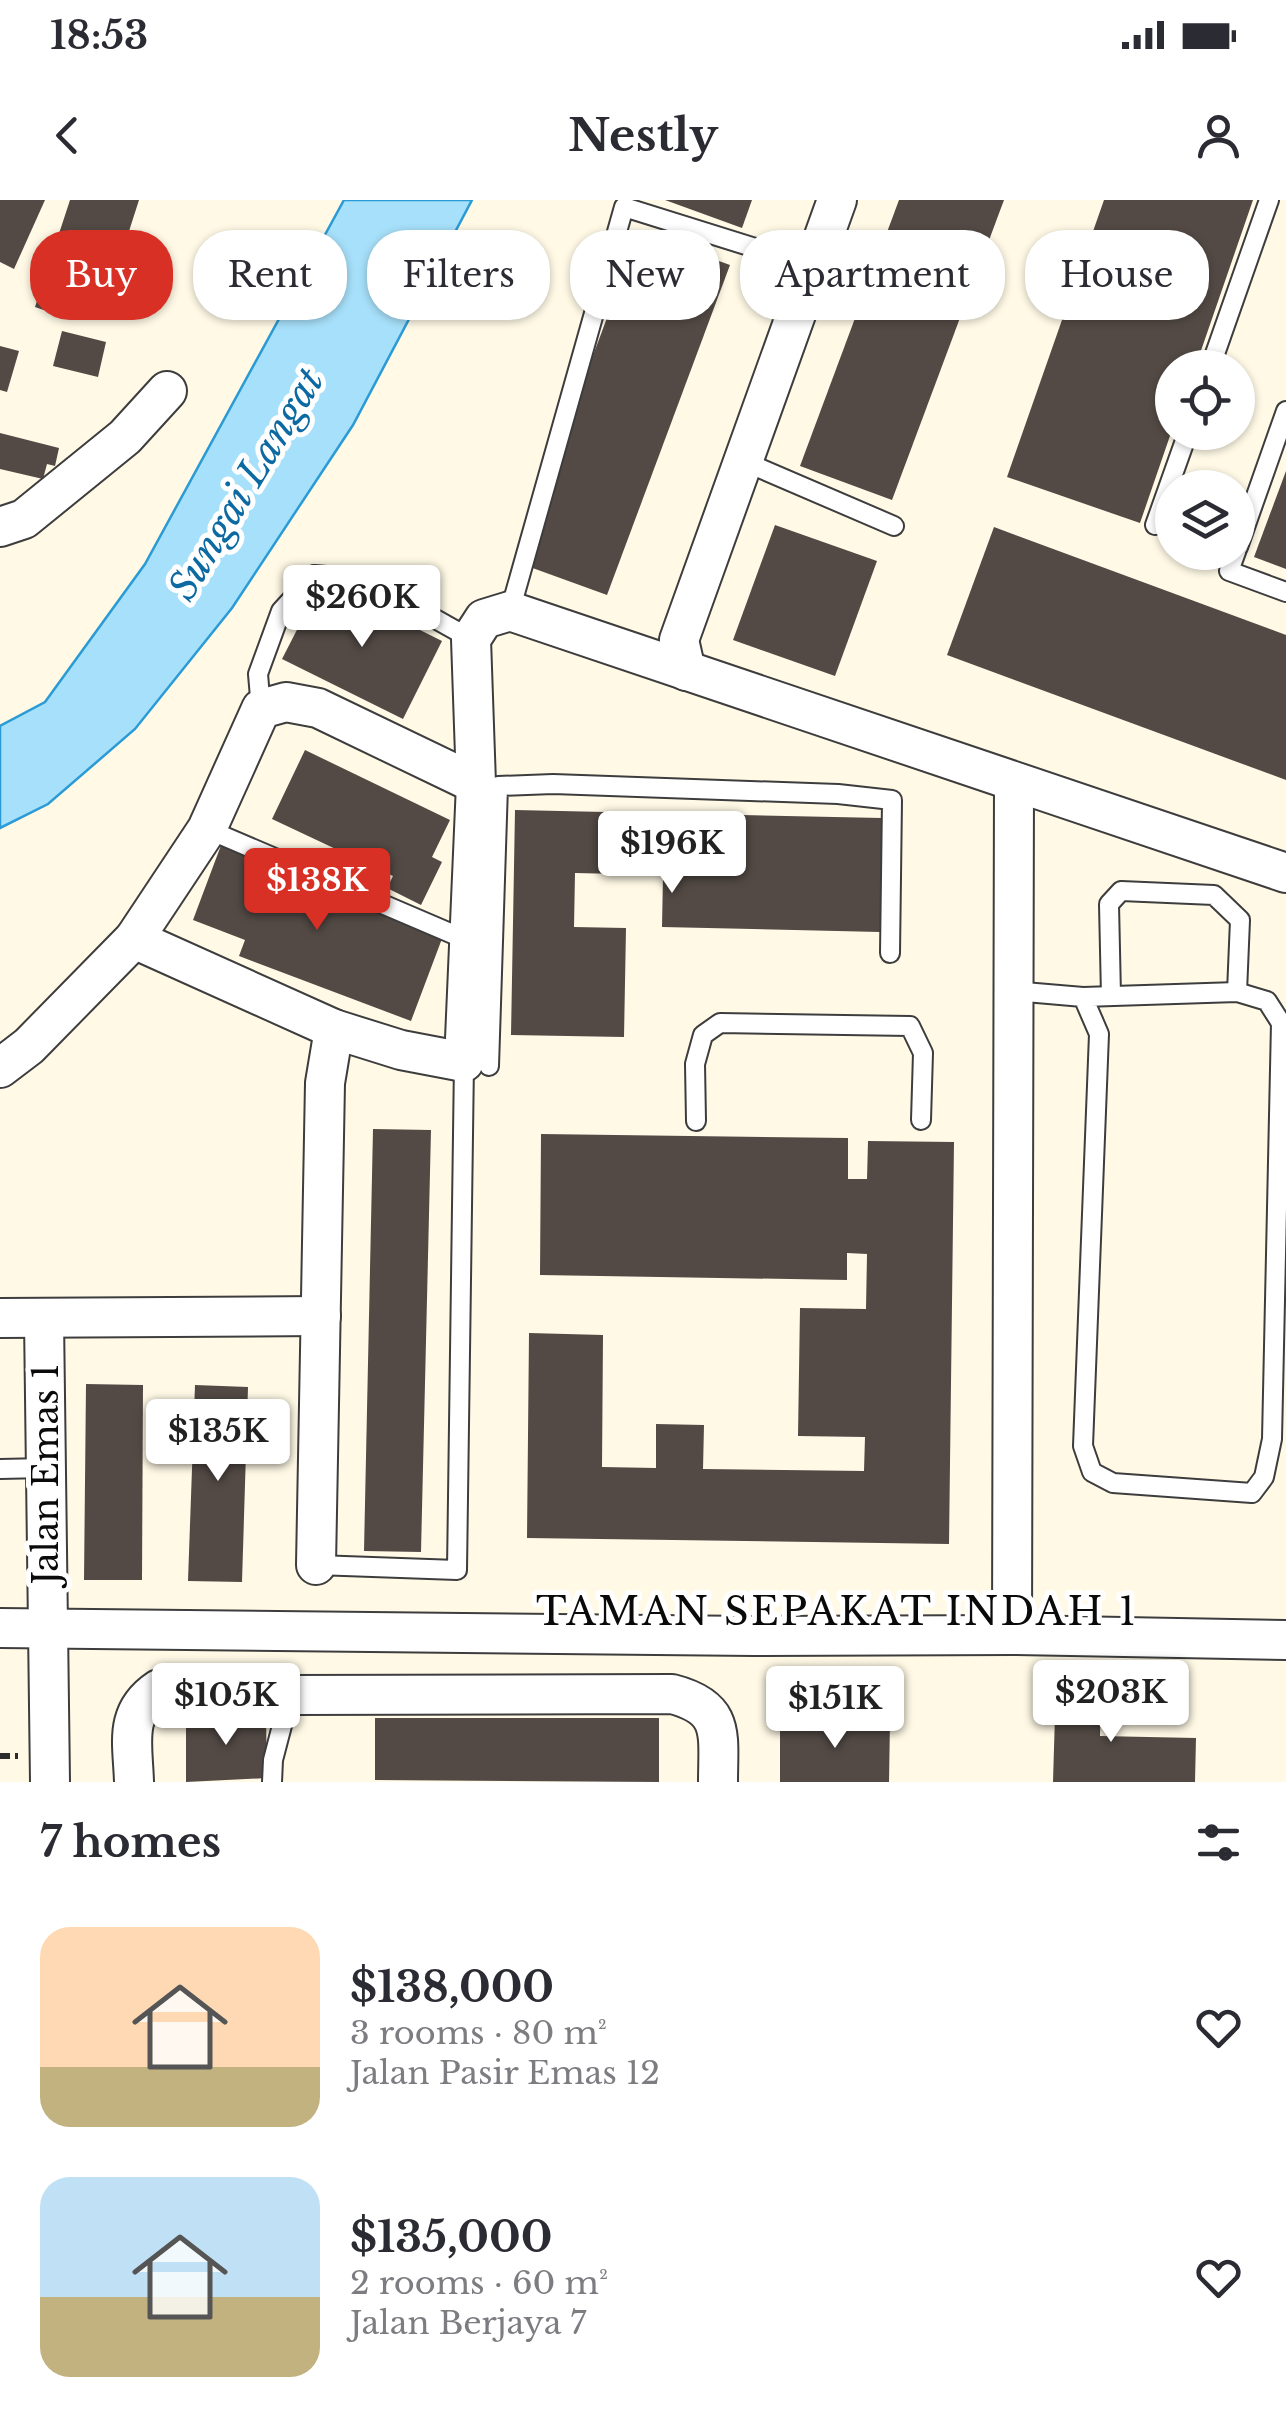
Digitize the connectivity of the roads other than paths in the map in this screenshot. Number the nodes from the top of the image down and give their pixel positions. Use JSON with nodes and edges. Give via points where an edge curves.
{"nodes":[{"id":1,"x":837,"y":200,"type":"edge"},
{"id":2,"x":1269,"y":200,"type":"edge"},
{"id":3,"x":826,"y":230,"type":"edge"},
{"id":4,"x":740,"y":244,"type":"edge"},
{"id":5,"x":794,"y":320,"type":"edge"},
{"id":6,"x":1216,"y":350,"type":"edge"},
{"id":7,"x":167,"y":391,"type":"dead end"},
{"id":8,"x":1286,"y":411,"type":"edge"},
{"id":9,"x":743,"y":462,"type":"junction"},
{"id":10,"x":1255,"y":499,"type":"edge"},
{"id":11,"x":894,"y":526,"type":"dead end"},
{"id":12,"x":0,"y":528,"type":"edge"},
{"id":13,"x":1229,"y":570,"type":"edge"},
{"id":14,"x":1286,"y":592,"type":"edge"},
{"id":15,"x":510,"y":611,"type":"junction"},
{"id":16,"x":471,"y":639,"type":"junction"},
{"id":17,"x":672,"y":657,"type":"junction"},
{"id":18,"x":261,"y":710,"type":"junction"},
{"id":19,"x":1014,"y":782,"type":"junction"},
{"id":20,"x":476,"y":784,"type":"junction"},
{"id":21,"x":208,"y":829,"type":"junction"},
{"id":22,"x":1286,"y":872,"type":"edge"},
{"id":23,"x":134,"y":938,"type":"junction"},
{"id":24,"x":469,"y":942,"type":"junction"},
{"id":25,"x":890,"y":953,"type":"dead end"},
{"id":26,"x":1013,"y":991,"type":"junction"},
{"id":27,"x":1237,"y":992,"type":"junction"},
{"id":28,"x":1110,"y":996,"type":"junction"},
{"id":29,"x":1084,"y":997,"type":"junction"},
{"id":30,"x":334,"y":1030,"type":"junction"},
{"id":31,"x":476,"y":1064,"type":"junction"},
{"id":32,"x":0,"y":1068,"type":"edge"},
{"id":33,"x":922,"y":1120,"type":"dead end"},
{"id":34,"x":696,"y":1121,"type":"dead end"},
{"id":35,"x":321,"y":1316,"type":"junction"},
{"id":36,"x":0,"y":1318,"type":"edge"},
{"id":37,"x":44,"y":1319,"type":"junction"},
{"id":38,"x":45,"y":1468,"type":"junction"},
{"id":39,"x":0,"y":1469,"type":"edge"},
{"id":40,"x":316,"y":1566,"type":"joint"},
{"id":41,"x":0,"y":1628,"type":"edge"},
{"id":42,"x":46,"y":1628,"type":"junction"},
{"id":43,"x":1012,"y":1634,"type":"junction"},
{"id":44,"x":1286,"y":1640,"type":"edge"},
{"id":45,"x":290,"y":1694,"type":"junction"},
{"id":46,"x":50,"y":1782,"type":"edge"},
{"id":47,"x":134,"y":1782,"type":"edge"},
{"id":48,"x":272,"y":1782,"type":"edge"},
{"id":49,"x":718,"y":1782,"type":"edge"}],
"edges":[{"from":1,"to":3,"type":"street"},
{"from":2,"to":6,"type":"lane"},
{"from":4,"to":15,"type":"lane","via":[[624,208]]},
{"from":5,"to":9,"type":"street"},
{"from":7,"to":12,"type":"street","via":[[125,438],[24,518]]},
{"from":8,"to":10,"type":"lane"},
{"from":9,"to":11,"type":"lane"},
{"from":9,"to":17,"type":"street"},
{"from":13,"to":14,"type":"lane"},
{"from":15,"to":16,"type":"street","via":[[484,619]]},
{"from":15,"to":17,"type":"street"},
{"from":16,"to":18,"type":"lane","via":[[364,578],[314,574],[282,611],[258,674]]},
{"from":16,"to":20,"type":"street"},
{"from":17,"to":19,"type":"street"},
{"from":18,"to":20,"type":"street","via":[[286,702],[318,708]]},
{"from":18,"to":21,"type":"street"},
{"from":19,"to":22,"type":"street"},
{"from":19,"to":26,"type":"street"},
{"from":20,"to":24,"type":"street"},
{"from":21,"to":23,"type":"street"},
{"from":21,"to":24,"type":"lane"},
{"from":23,"to":30,"type":"street"},
{"from":23,"to":32,"type":"street"},
{"from":24,"to":31,"type":"street"},
{"from":25,"to":31,"type":"lane","via":[[892,800],[498,786]]},
{"from":26,"to":29,"type":"lane"},
{"from":26,"to":43,"type":"street"},
{"from":27,"to":28,"type":"lane"},
{"from":27,"to":28,"type":"lane","via":[[1240,920],[1214,895],[1121,891],[1109,904]]},
{"from":27,"to":29,"type":"lane","via":[[1267,1001],[1281,1023],[1272,1439],[1264,1477],[1252,1493],[1113,1483],[1092,1472],[1083,1446],[1098,1034]]},
{"from":28,"to":29,"type":"lane"},
{"from":30,"to":31,"type":"street"},
{"from":30,"to":35,"type":"street","via":[[325,1083]]},
{"from":31,"to":40,"type":"lane","via":[[457,1570]]},
{"from":33,"to":34,"type":"lane","via":[[923,1053],[910,1026],[720,1023],[703,1035],[695,1064]]},
{"from":35,"to":37,"type":"street"},
{"from":35,"to":40,"type":"street"},
{"from":36,"to":37,"type":"street"},
{"from":37,"to":38,"type":"street","name":"Jalan Emas 1"},
{"from":38,"to":39,"type":"lane"},
{"from":38,"to":42,"type":"street","name":"Jalan Emas 1"},
{"from":41,"to":42,"type":"street"},
{"from":42,"to":43,"type":"street"},
{"from":42,"to":46,"type":"street","name":"Jalan Emas 1"},
{"from":43,"to":44,"type":"street"},
{"from":45,"to":47,"type":"street","via":[[159,1690],[142,1700],[133,1718]]},
{"from":45,"to":48,"type":"lane"},
{"from":45,"to":49,"type":"street","via":[[672,1694],[698,1700],[711,1714]]}]}
